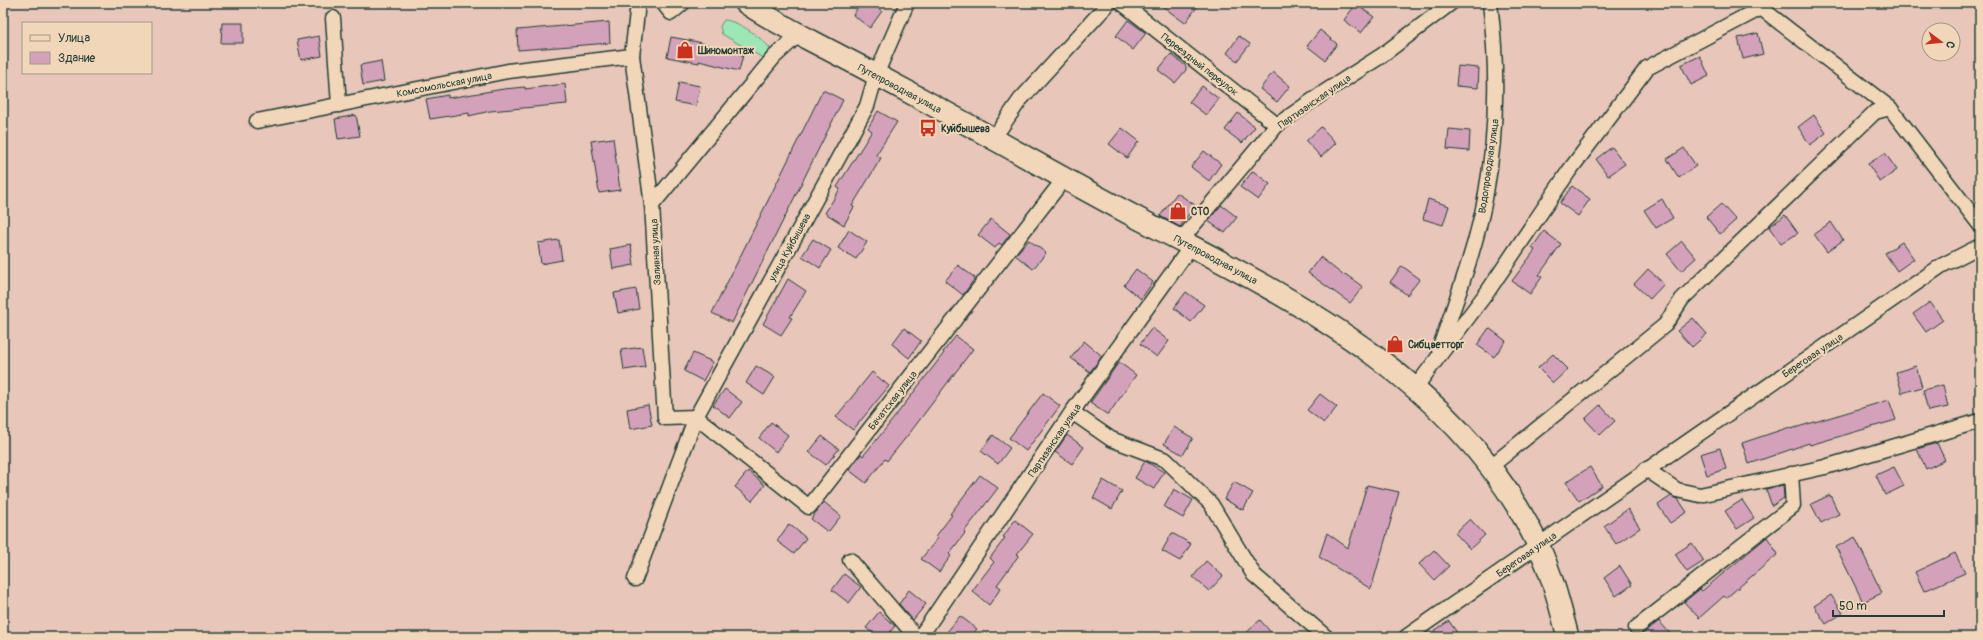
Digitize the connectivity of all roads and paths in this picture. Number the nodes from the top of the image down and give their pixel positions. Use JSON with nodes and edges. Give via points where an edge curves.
{"nodes":[{"id":1,"x":638,"y":3,"type":"edge"},
{"id":2,"x":663,"y":3,"type":"edge"},
{"id":3,"x":684,"y":3,"type":"edge"},
{"id":4,"x":746,"y":3,"type":"edge"},
{"id":5,"x":1109,"y":3,"type":"edge"},
{"id":6,"x":1122,"y":3,"type":"edge"},
{"id":7,"x":1451,"y":3,"type":"edge"},
{"id":8,"x":1490,"y":3,"type":"edge"},
{"id":9,"x":904,"y":4,"type":"edge"},
{"id":10,"x":333,"y":18,"type":"dead end"},
{"id":11,"x":799,"y":34,"type":"junction"},
{"id":12,"x":632,"y":56,"type":"junction"},
{"id":13,"x":876,"y":75,"type":"junction"},
{"id":14,"x":339,"y":105,"type":"junction"},
{"id":15,"x":1890,"y":108,"type":"junction"},
{"id":16,"x":257,"y":121,"type":"dead end"},
{"id":17,"x":1277,"y":125,"type":"junction"},
{"id":18,"x":993,"y":139,"type":"junction"},
{"id":19,"x":1064,"y":179,"type":"junction"},
{"id":20,"x":652,"y":205,"type":"junction"},
{"id":21,"x":1980,"y":224,"type":"edge"},
{"id":22,"x":1186,"y":243,"type":"junction"},
{"id":23,"x":1980,"y":246,"type":"edge"},
{"id":24,"x":1418,"y":383,"type":"junction"},
{"id":25,"x":1072,"y":412,"type":"junction"},
{"id":26,"x":696,"y":417,"type":"junction"},
{"id":27,"x":1980,"y":421,"type":"edge"},
{"id":28,"x":1490,"y":467,"type":"junction"},
{"id":29,"x":1646,"y":469,"type":"junction"},
{"id":30,"x":1791,"y":474,"type":"junction"},
{"id":31,"x":1538,"y":546,"type":"junction"},
{"id":32,"x":850,"y":560,"type":"dead end"},
{"id":33,"x":635,"y":579,"type":"dead end"},
{"id":34,"x":1636,"y":628,"type":"dead end"},
{"id":35,"x":916,"y":637,"type":"edge"},
{"id":36,"x":920,"y":637,"type":"edge"},
{"id":37,"x":1326,"y":637,"type":"edge"},
{"id":38,"x":1406,"y":637,"type":"edge"},
{"id":39,"x":1568,"y":637,"type":"edge"}],
"edges":[{"from":1,"to":12,"type":"street","name":"Заливная улица"},
{"from":2,"to":3,"type":"street","via":[[671,13]]},
{"from":4,"to":11,"type":"main road","name":"Путепроводная улица"},
{"from":5,"to":18,"type":"street","via":[[1020,100]]},
{"from":6,"to":17,"type":"street","name":"Переездный переулок"},
{"from":7,"to":17,"type":"street","name":"Партизанская улица","via":[[1380,56]]},
{"from":8,"to":24,"type":"street","name":"Водопроводная улица","via":[[1496,122],[1485,199],[1467,268],[1436,357]]},
{"from":9,"to":13,"type":"street","name":"улица Куйбышева"},
{"from":10,"to":14,"type":"street"},
{"from":11,"to":13,"type":"main road","name":"Путепроводная улица"},
{"from":11,"to":20,"type":"street","via":[[774,57]]},
{"from":12,"to":14,"type":"street","name":"Комсомольская улица","via":[[508,71]]},
{"from":12,"to":20,"type":"street","name":"Заливная улица"},
{"from":13,"to":18,"type":"main road","name":"Путепроводная улица"},
{"from":13,"to":26,"type":"street","name":"улица Куйбышева","via":[[867,106]]},
{"from":14,"to":16,"type":"street","name":"Комсомольская улица"},
{"from":15,"to":21,"type":"street"},
{"from":15,"to":24,"type":"street","via":[[1761,8],[1647,68],[1569,171],[1488,291]]},
{"from":15,"to":28,"type":"street","via":[[1875,112],[1682,300],[1665,325]]},
{"from":17,"to":22,"type":"street","name":"Партизанская улица"},
{"from":18,"to":19,"type":"main road","name":"Путепроводная улица"},
{"from":19,"to":22,"type":"main road","name":"Путепроводная улица"},
{"from":19,"to":26,"type":"street","name":"Бачатская улица","via":[[809,507]]},
{"from":20,"to":26,"type":"street","name":"Заливная улица","via":[[665,418]]},
{"from":22,"to":24,"type":"main road","name":"Путепроводная улица","via":[[1338,330]]},
{"from":22,"to":25,"type":"street","name":"Партизанская улица"},
{"from":23,"to":29,"type":"street","name":"Береговая улица","via":[[1941,266]]},
{"from":24,"to":28,"type":"main road","name":"Путепроводная улица"},
{"from":25,"to":36,"type":"street","name":"Партизанская улица"},
{"from":25,"to":37,"type":"street","via":[[1111,439],[1166,460],[1211,504],[1254,575]]},
{"from":26,"to":33,"type":"street","name":"улица Куйбышева"},
{"from":27,"to":30,"type":"street"},
{"from":28,"to":31,"type":"main road","name":"Путепроводная улица"},
{"from":29,"to":30,"type":"street","via":[[1677,490],[1700,495]]},
{"from":29,"to":31,"type":"street","name":"Береговая улица"},
{"from":30,"to":34,"type":"street","via":[[1794,506]]},
{"from":31,"to":38,"type":"street","name":"Береговая улица"},
{"from":31,"to":39,"type":"main road","name":"Путепроводная улица","via":[[1559,603]]},
{"from":32,"to":35,"type":"street"}]}
